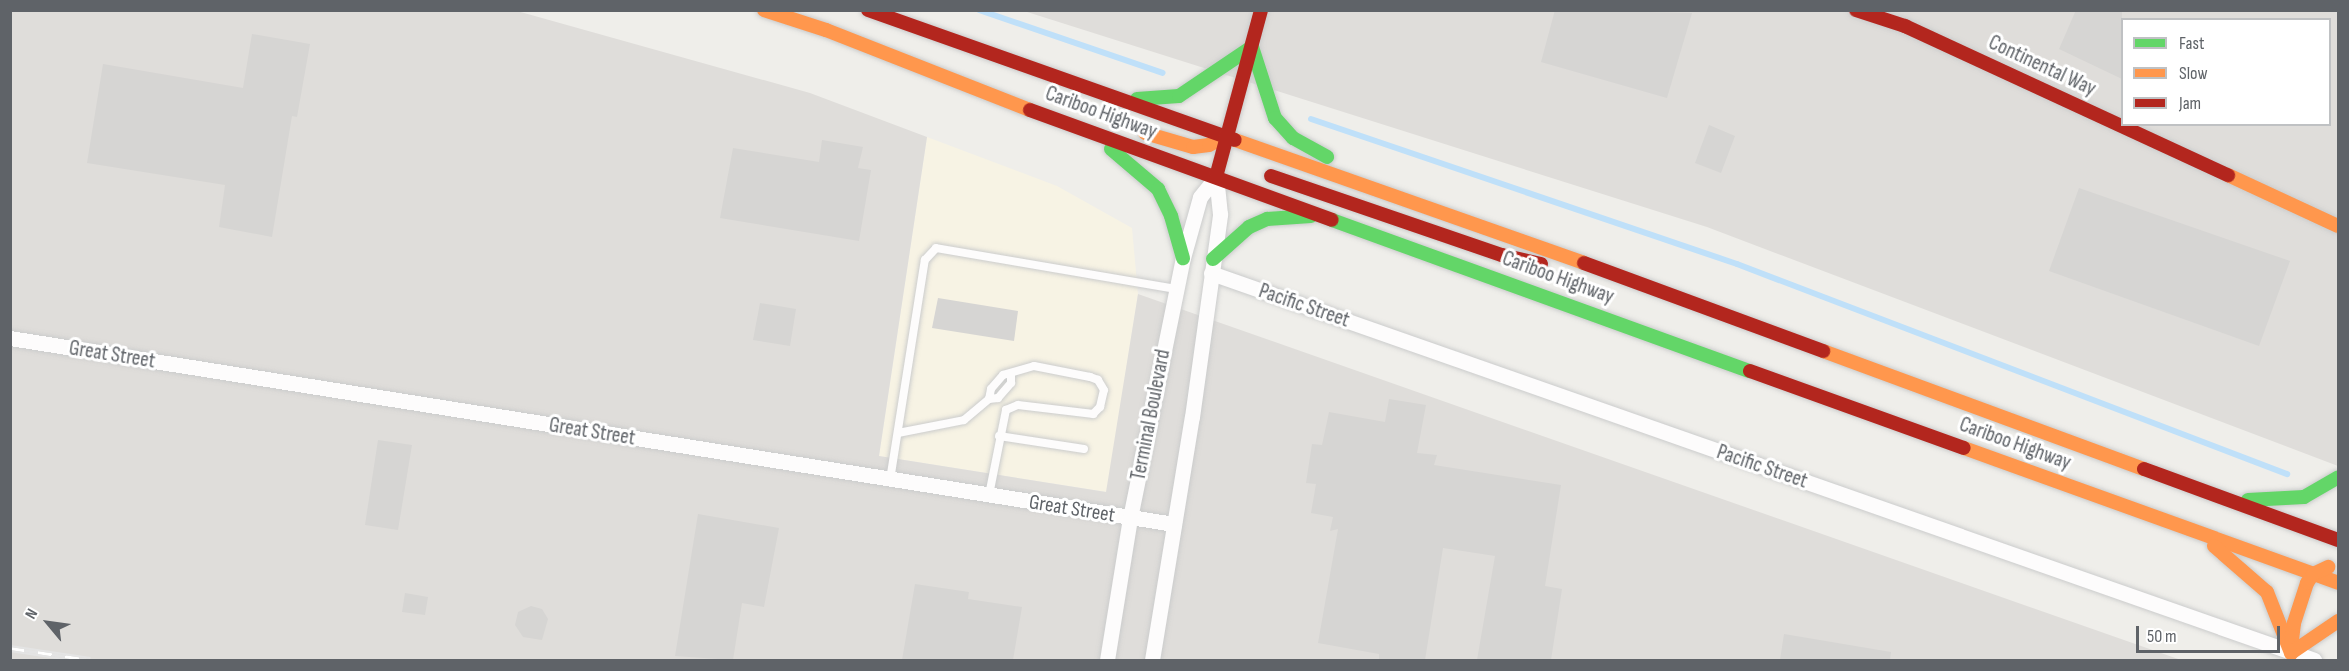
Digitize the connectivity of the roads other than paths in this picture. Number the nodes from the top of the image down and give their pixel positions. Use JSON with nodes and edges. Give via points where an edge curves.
{"nodes":[{"id":1,"x":764,"y":10,"type":"edge"},
{"id":2,"x":868,"y":10,"type":"edge"},
{"id":3,"x":1261,"y":10,"type":"edge"},
{"id":4,"x":1856,"y":10,"type":"edge"},
{"id":5,"x":826,"y":30,"type":"junction"},
{"id":6,"x":1252,"y":47,"type":"junction"},
{"id":7,"x":992,"y":79,"type":"dead end"},
{"id":8,"x":1118,"y":97,"type":"junction"},
{"id":9,"x":1126,"y":126,"type":"dead end"},
{"id":10,"x":2121,"y":126,"type":"edge"},
{"id":11,"x":2122,"y":126,"type":"edge"},
{"id":12,"x":1090,"y":133,"type":"junction"},
{"id":13,"x":1227,"y":136,"type":"junction"},
{"id":14,"x":1240,"y":170,"type":"dead end"},
{"id":15,"x":1256,"y":172,"type":"dead end"},
{"id":16,"x":1216,"y":177,"type":"junction"},
{"id":17,"x":1326,"y":216,"type":"junction"},
{"id":18,"x":1454,"y":216,"type":"junction"},
{"id":19,"x":2338,"y":226,"type":"edge"},
{"id":20,"x":1183,"y":258,"type":"junction"},
{"id":21,"x":1212,"y":266,"type":"junction"},
{"id":22,"x":1614,"y":274,"type":"junction"},
{"id":23,"x":1177,"y":289,"type":"junction"},
{"id":24,"x":10,"y":338,"type":"edge"},
{"id":25,"x":898,"y":433,"type":"junction"},
{"id":26,"x":999,"y":436,"type":"junction"},
{"id":27,"x":1084,"y":449,"type":"dead end"},
{"id":28,"x":2046,"y":461,"type":"dead end"},
{"id":29,"x":2007,"y":463,"type":"junction"},
{"id":30,"x":2338,"y":477,"type":"edge"},
{"id":31,"x":890,"y":480,"type":"junction"},
{"id":32,"x":989,"y":496,"type":"junction"},
{"id":33,"x":2213,"y":497,"type":"junction"},
{"id":34,"x":1130,"y":518,"type":"junction"},
{"id":35,"x":1174,"y":524,"type":"junction"},
{"id":36,"x":2193,"y":531,"type":"junction"},
{"id":37,"x":2336,"y":534,"type":"edge"},
{"id":38,"x":2305,"y":546,"type":"dead end"},
{"id":39,"x":2338,"y":566,"type":"edge"},
{"id":40,"x":2313,"y":574,"type":"junction"},
{"id":41,"x":2338,"y":583,"type":"edge"},
{"id":42,"x":2338,"y":621,"type":"edge"},
{"id":43,"x":2291,"y":653,"type":"junction"},
{"id":44,"x":1107,"y":660,"type":"edge"},
{"id":45,"x":1152,"y":660,"type":"edge"},
{"id":46,"x":2314,"y":660,"type":"edge"}],
"edges":[{"from":1,"to":5,"type":"main road","name":"Cariboo Highway"},
{"from":2,"to":8,"type":"main road","name":"Cariboo Highway"},
{"from":3,"to":6,"type":"main road","name":"Terminal Boulevard"},
{"from":4,"to":10,"type":"main road","name":"Continental Way","via":[[1905,26]]},
{"from":5,"to":7,"type":"main road","via":[[847,27]]},
{"from":5,"to":12,"type":"main road","name":"Cariboo Highway"},
{"from":6,"to":8,"type":"main road","via":[[1179,96],[1160,100]]},
{"from":6,"to":13,"type":"main road","name":"Terminal Boulevard"},
{"from":6,"to":18,"type":"main road","via":[[1267,103],[1293,138]]},
{"from":8,"to":13,"type":"main road","name":"Cariboo Highway"},
{"from":9,"to":13,"type":"main road","via":[[1193,147],[1209,145]]},
{"from":11,"to":19,"type":"main road","name":"Continental Way"},
{"from":12,"to":16,"type":"main road","name":"Cariboo Highway"},
{"from":12,"to":20,"type":"main road","via":[[1158,189],[1171,216]]},
{"from":13,"to":16,"type":"main road","name":"Terminal Boulevard"},
{"from":13,"to":18,"type":"main road","name":"Cariboo Highway"},
{"from":14,"to":16,"type":"main road"},
{"from":15,"to":22,"type":"main road","via":[[1502,255]]},
{"from":16,"to":17,"type":"main road","name":"Cariboo Highway"},
{"from":16,"to":20,"type":"street","name":"Terminal Boulevard","via":[[1200,197]]},
{"from":16,"to":21,"type":"street","name":"Terminal Boulevard","via":[[1221,205]]},
{"from":17,"to":21,"type":"main road","via":[[1267,219],[1249,227]]},
{"from":17,"to":29,"type":"main road","name":"Cariboo Highway"},
{"from":18,"to":22,"type":"main road","name":"Cariboo Highway"},
{"from":20,"to":23,"type":"street","name":"Terminal Boulevard"},
{"from":21,"to":35,"type":"street","name":"Terminal Boulevard"},
{"from":21,"to":43,"type":"street","name":"Pacific Street"},
{"from":22,"to":33,"type":"main road","name":"Cariboo Highway"},
{"from":23,"to":25,"type":"lane","via":[[936,248],[925,260]]},
{"from":23,"to":34,"type":"street","name":"Terminal Boulevard"},
{"from":24,"to":31,"type":"street","name":"Great Street"},
{"from":25,"to":26,"type":"lane","via":[[963,420],[989,399],[991,389],[1003,375],[1034,366],[1090,377],[1103,384],[1097,411],[1085,416],[1011,406],[1002,417]]},
{"from":25,"to":31,"type":"lane"},
{"from":26,"to":27,"type":"lane"},
{"from":26,"to":32,"type":"lane"},
{"from":28,"to":29,"type":"main road"},
{"from":29,"to":36,"type":"main road","name":"Cariboo Highway"},
{"from":30,"to":33,"type":"main road","via":[[2319,492],[2287,501]]},
{"from":31,"to":32,"type":"street","name":"Great Street"},
{"from":32,"to":34,"type":"street","name":"Great Street"},
{"from":33,"to":37,"type":"main road","name":"Cariboo Highway"},
{"from":34,"to":35,"type":"street","name":"Great Street"},
{"from":34,"to":44,"type":"street","name":"Terminal Boulevard"},
{"from":35,"to":45,"type":"street","name":"Terminal Boulevard"},
{"from":36,"to":40,"type":"main road","name":"Cariboo Highway"},
{"from":36,"to":43,"type":"main road","via":[[2267,592]]},
{"from":37,"to":38,"type":"main road","via":[[2320,544]]},
{"from":39,"to":40,"type":"main road"},
{"from":40,"to":41,"type":"main road","name":"Cariboo Highway"},
{"from":40,"to":43,"type":"main road","via":[[2294,622]]},
{"from":42,"to":43,"type":"main road"},
{"from":43,"to":46,"type":"street","name":"Pacific Street"}]}
